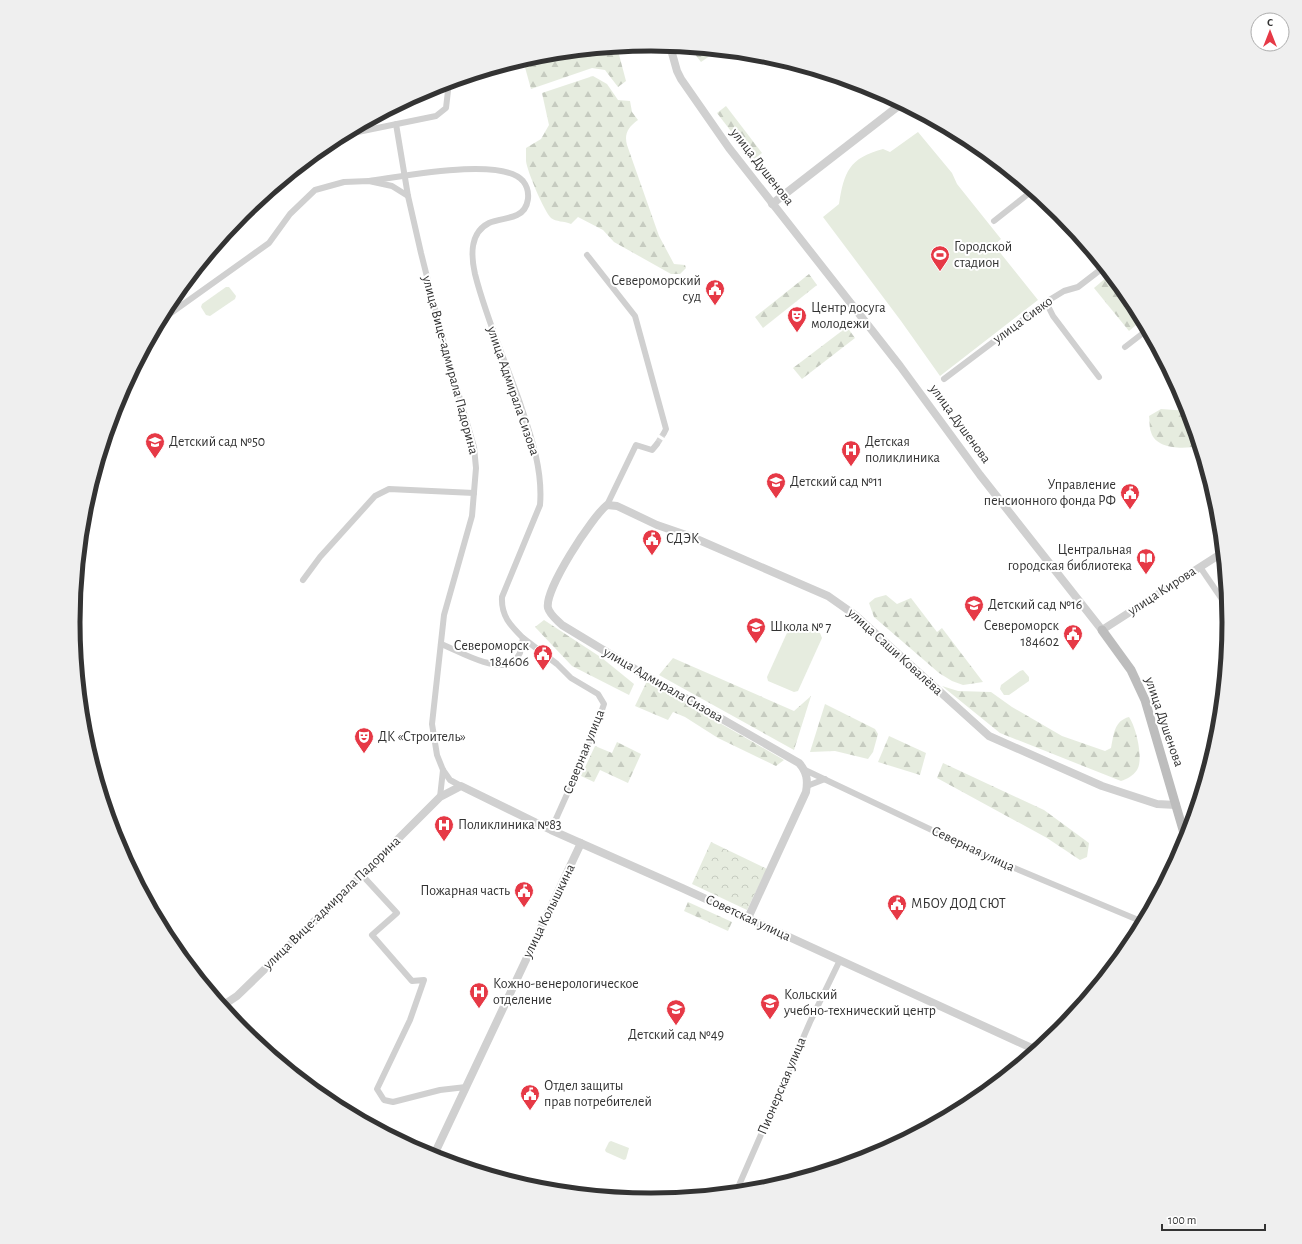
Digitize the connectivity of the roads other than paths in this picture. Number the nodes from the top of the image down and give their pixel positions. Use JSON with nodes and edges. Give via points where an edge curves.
{"nodes":[{"id":1,"x":672,"y":52,"type":"edge"},
{"id":2,"x":448,"y":88,"type":"edge"},
{"id":3,"x":897,"y":107,"type":"edge"},
{"id":4,"x":396,"y":124,"type":"junction"},
{"id":5,"x":359,"y":132,"type":"edge"},
{"id":6,"x":405,"y":176,"type":"junction"},
{"id":7,"x":369,"y":181,"type":"junction"},
{"id":8,"x":1028,"y":194,"type":"edge"},
{"id":9,"x":408,"y":196,"type":"junction"},
{"id":10,"x":772,"y":204,"type":"junction"},
{"id":11,"x":994,"y":221,"type":"dead end"},
{"id":12,"x":587,"y":255,"type":"dead end"},
{"id":13,"x":1100,"y":270,"type":"edge"},
{"id":14,"x":1046,"y":302,"type":"junction"},
{"id":15,"x":171,"y":313,"type":"edge"},
{"id":16,"x":1143,"y":333,"type":"edge"},
{"id":17,"x":1125,"y":347,"type":"dead end"},
{"id":18,"x":1099,"y":377,"type":"dead end"},
{"id":19,"x":944,"y":379,"type":"dead end"},
{"id":20,"x":664,"y":433,"type":"tunnel mouth"},
{"id":21,"x":656,"y":444,"type":"dead end"},
{"id":22,"x":474,"y":493,"type":"junction"},
{"id":23,"x":607,"y":505,"type":"junction"},
{"id":24,"x":1218,"y":555,"type":"edge"},
{"id":25,"x":1200,"y":566,"type":"junction"},
{"id":26,"x":303,"y":580,"type":"dead end"},
{"id":27,"x":1221,"y":598,"type":"edge"},
{"id":28,"x":1102,"y":630,"type":"junction"},
{"id":29,"x":523,"y":638,"type":"junction"},
{"id":30,"x":441,"y":644,"type":"junction"},
{"id":31,"x":443,"y":770,"type":"junction"},
{"id":32,"x":806,"y":770,"type":"junction"},
{"id":33,"x":825,"y":779,"type":"junction"},
{"id":34,"x":461,"y":786,"type":"junction"},
{"id":35,"x":807,"y":786,"type":"junction"},
{"id":36,"x":440,"y":797,"type":"junction"},
{"id":37,"x":1176,"y":805,"type":"junction"},
{"id":38,"x":551,"y":830,"type":"junction"},
{"id":39,"x":1183,"y":830,"type":"edge"},
{"id":40,"x":581,"y":843,"type":"junction"},
{"id":41,"x":362,"y":876,"type":"junction"},
{"id":42,"x":748,"y":918,"type":"junction"},
{"id":43,"x":1138,"y":920,"type":"edge"},
{"id":44,"x":840,"y":960,"type":"junction"},
{"id":45,"x":226,"y":1003,"type":"edge"},
{"id":46,"x":1031,"y":1048,"type":"edge"},
{"id":47,"x":466,"y":1087,"type":"junction"},
{"id":48,"x":436,"y":1151,"type":"edge"},
{"id":49,"x":739,"y":1186,"type":"edge"}],
"edges":[{"from":1,"to":10,"type":"street","name":"улица Душенова","via":[[677,71],[691,95]]},
{"from":2,"to":4,"type":"street","via":[[446,108],[442,113]]},
{"from":3,"to":10,"type":"street"},
{"from":4,"to":5,"type":"street"},
{"from":4,"to":6,"type":"street","name":"улица Вице-адмирала Падорина"},
{"from":6,"to":7,"type":"street"},
{"from":6,"to":9,"type":"street","name":"улица Вице-адмирала Падорина"},
{"from":6,"to":29,"type":"street","name":"улица Адмирала Сизова","via":[[478,168],[492,169],[522,179],[526,184],[529,198],[526,208],[518,215],[488,224],[476,234],[472,256],[490,324],[532,439],[538,466],[540,505],[502,597],[505,618]]},
{"from":7,"to":9,"type":"street","via":[[392,186]]},
{"from":7,"to":15,"type":"street","via":[[344,182],[315,190],[290,214],[269,243]]},
{"from":8,"to":11,"type":"street"},
{"from":9,"to":22,"type":"street","name":"улица Вице-адмирала Падорина","via":[[444,344],[474,448]]},
{"from":10,"to":28,"type":"street","name":"улица Душенова","via":[[900,366],[980,476]]},
{"from":12,"to":20,"type":"street","via":[[635,316],[666,429]]},
{"from":13,"to":14,"type":"street","name":"улица Сивко","via":[[1078,288],[1064,291]]},
{"from":14,"to":18,"type":"street","via":[[1053,316]]},
{"from":14,"to":19,"type":"street","name":"улица Сивко"},
{"from":16,"to":17,"type":"street"},
{"from":21,"to":23,"type":"street","name":"улица Адмирала Сизова","via":[[652,450],[636,445]]},
{"from":22,"to":26,"type":"street","via":[[388,489],[375,496],[320,557]]},
{"from":22,"to":30,"type":"street","name":"улица Вице-адмирала Падорина","via":[[472,516],[444,615]]},
{"from":23,"to":32,"type":"street","name":"улица Адмирала Сизова","via":[[596,516],[556,580],[549,595],[548,607],[552,615],[562,625],[799,763]]},
{"from":23,"to":37,"type":"street","name":"улица Саши Ковалёва","via":[[617,506],[828,596],[855,615],[989,736],[1102,786],[1157,804]]},
{"from":24,"to":25,"type":"street","name":"улица Кирова"},
{"from":25,"to":27,"type":"street"},
{"from":25,"to":28,"type":"street","name":"улица Кирова"},
{"from":28,"to":37,"type":"main road","name":"улица Душенова","via":[[1131,670],[1145,700]]},
{"from":29,"to":30,"type":"street","via":[[520,653],[513,664],[507,665],[495,665]]},
{"from":29,"to":38,"type":"street","name":"Северная улица","via":[[571,678],[598,694],[604,704],[593,736]]},
{"from":30,"to":31,"type":"street","name":"улица Вице-адмирала Падорина","via":[[432,724],[437,754]]},
{"from":31,"to":34,"type":"street","name":"улица Вице-адмирала Падорина","via":[[450,780]]},
{"from":31,"to":36,"type":"street","name":"улица Вице-адмирала Падорина"},
{"from":32,"to":33,"type":"street","name":"Северная улица"},
{"from":32,"to":35,"type":"street"},
{"from":33,"to":35,"type":"street"},
{"from":33,"to":43,"type":"street","name":"Северная улица","via":[[993,859]]},
{"from":34,"to":36,"type":"street","name":"улица Вице-адмирала Падорина"},
{"from":34,"to":38,"type":"street","name":"Советская улица"},
{"from":35,"to":42,"type":"street"},
{"from":36,"to":41,"type":"street","name":"улица Вице-адмирала Падорина"},
{"from":37,"to":39,"type":"main road","name":"улица Душенова"},
{"from":38,"to":40,"type":"street","name":"Советская улица"},
{"from":40,"to":42,"type":"street","name":"Советская улица"},
{"from":40,"to":47,"type":"street","name":"улица Колышкина"},
{"from":41,"to":45,"type":"street","name":"улица Вице-адмирала Падорина","via":[[237,996]]},
{"from":41,"to":47,"type":"street","via":[[397,913],[372,935],[412,981],[424,980],[410,1020],[377,1089],[384,1100],[393,1102],[440,1090]]},
{"from":42,"to":44,"type":"street","name":"Советская улица"},
{"from":44,"to":46,"type":"street","name":"Советская улица"},
{"from":44,"to":49,"type":"street","name":"Пионерская улица"},
{"from":47,"to":48,"type":"street","name":"улица Колышкина"}]}
